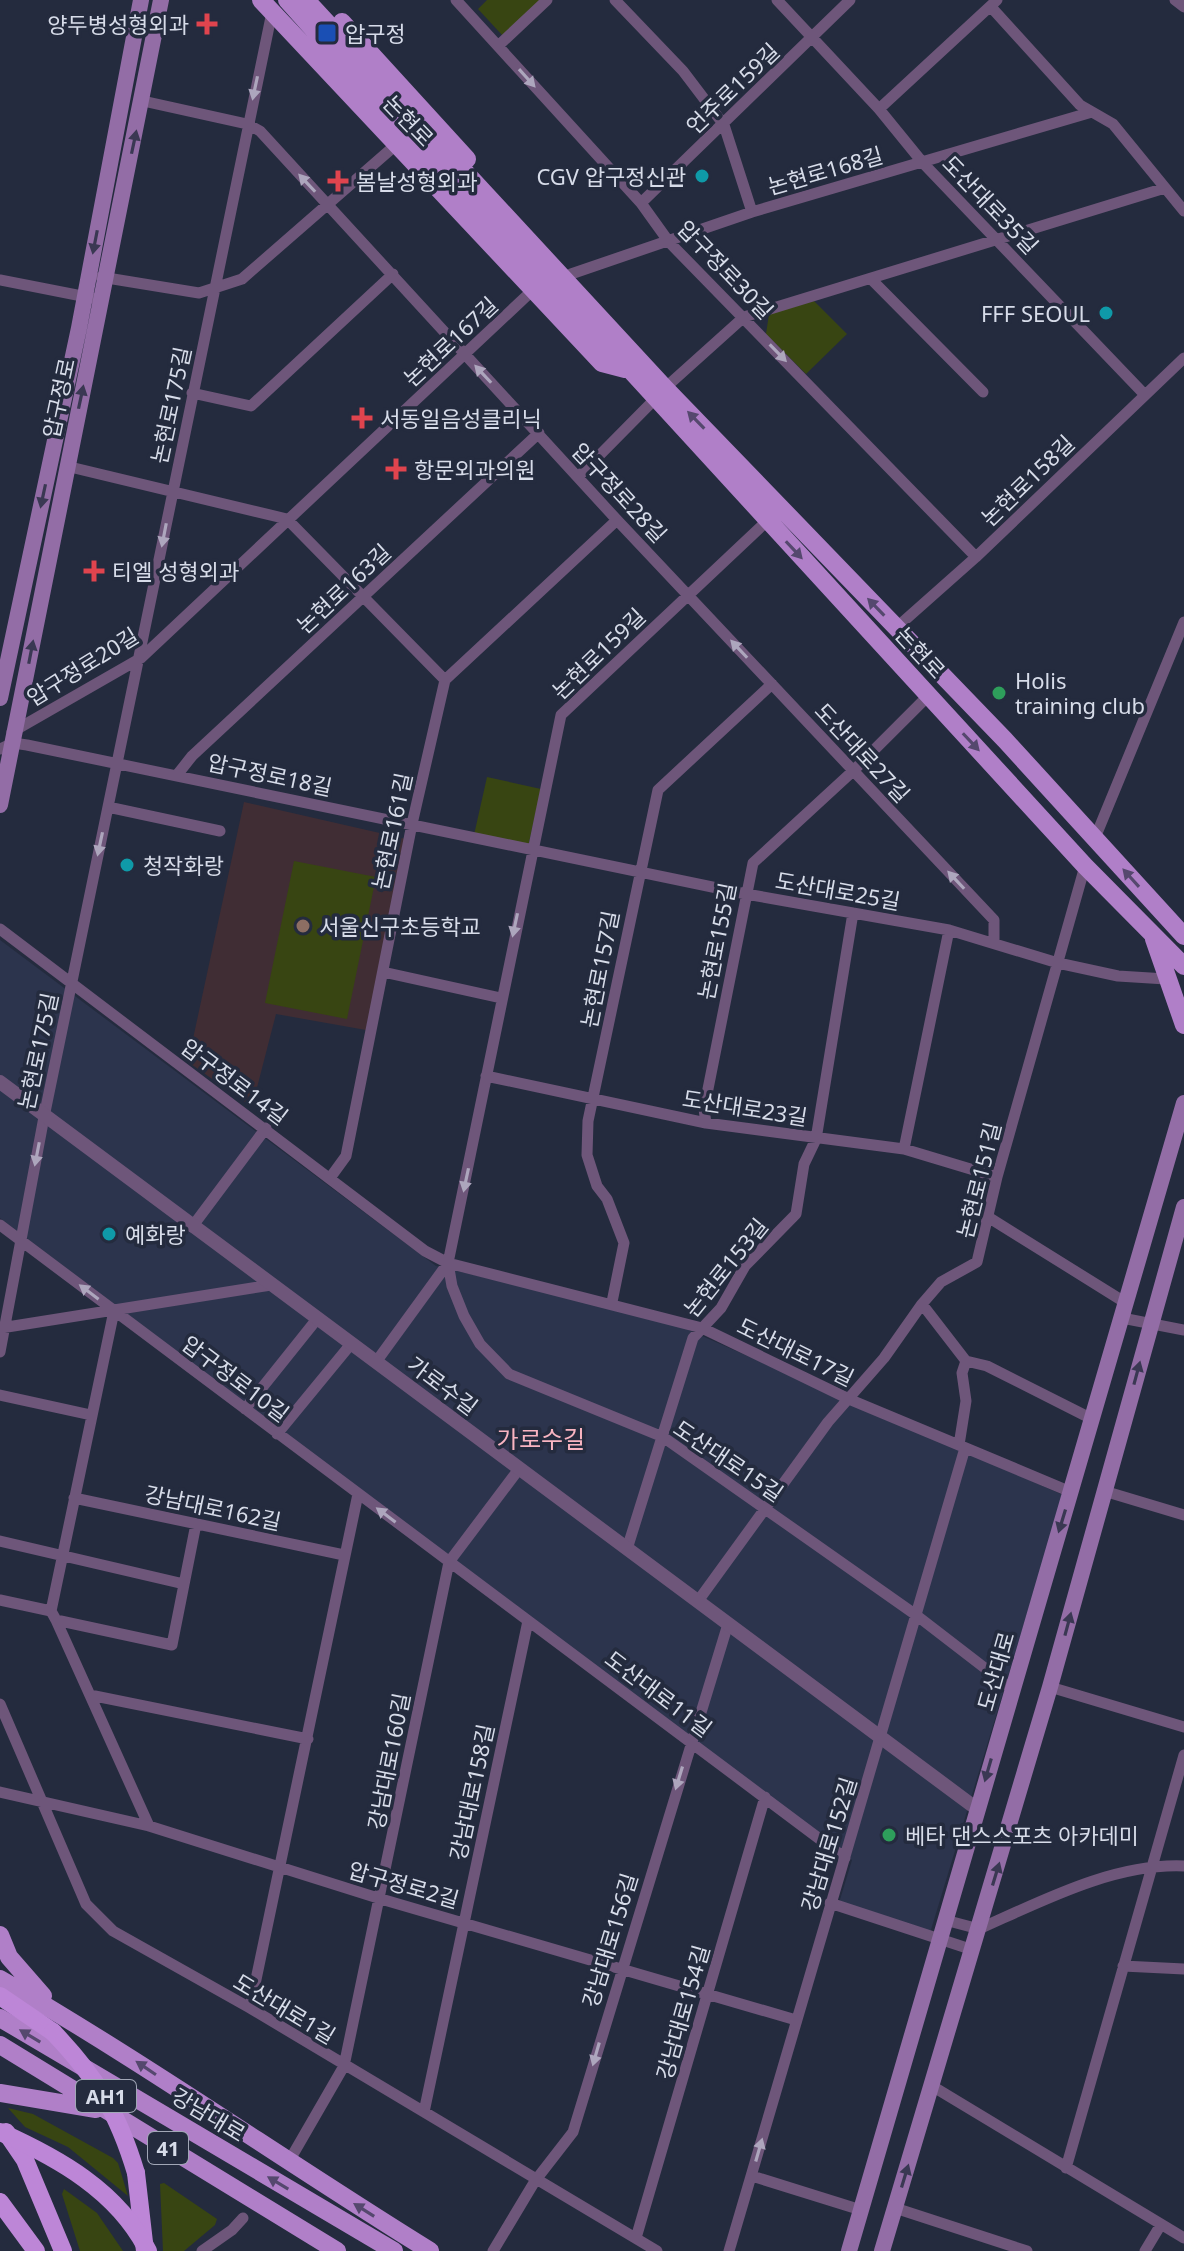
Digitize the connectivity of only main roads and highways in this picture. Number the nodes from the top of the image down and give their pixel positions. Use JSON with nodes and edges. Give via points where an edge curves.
{"nodes":[{"id":1,"x":141,"y":0,"type":"edge"},
{"id":2,"x":161,"y":0,"type":"edge"},
{"id":3,"x":287,"y":0,"type":"edge"},
{"id":4,"x":306,"y":0,"type":"edge"},
{"id":5,"x":321,"y":0,"type":"edge"},
{"id":6,"x":272,"y":8,"type":"edge"},
{"id":7,"x":97,"y":276,"type":"junction"},
{"id":8,"x":92,"y":298,"type":"junction"},
{"id":9,"x":615,"y":346,"type":"junction"},
{"id":10,"x":631,"y":364,"type":"junction"},
{"id":11,"x":660,"y":394,"type":"junction"},
{"id":12,"x":0,"y":698,"type":"edge"},
{"id":13,"x":7,"y":741,"type":"edge"},
{"id":14,"x":0,"y":805,"type":"edge"},
{"id":15,"x":1181,"y":929,"type":"edge"},
{"id":16,"x":1154,"y":939,"type":"junction"},
{"id":17,"x":1184,"y":966,"type":"edge"},
{"id":18,"x":1184,"y":1025,"type":"edge"},
{"id":19,"x":1184,"y":1103,"type":"edge"},
{"id":20,"x":1184,"y":1207,"type":"edge"},
{"id":21,"x":0,"y":1935,"type":"edge"},
{"id":22,"x":0,"y":1979,"type":"edge"},
{"id":23,"x":0,"y":1996,"type":"edge"},
{"id":24,"x":57,"y":2010,"type":"junction"},
{"id":25,"x":0,"y":2018,"type":"edge"},
{"id":26,"x":0,"y":2045,"type":"edge"},
{"id":27,"x":0,"y":2093,"type":"edge"},
{"id":28,"x":109,"y":2112,"type":"junction"},
{"id":29,"x":0,"y":2123,"type":"edge"},
{"id":30,"x":0,"y":2132,"type":"edge"},
{"id":31,"x":0,"y":2202,"type":"edge"},
{"id":32,"x":36,"y":2251,"type":"edge"},
{"id":33,"x":63,"y":2251,"type":"edge"},
{"id":34,"x":147,"y":2251,"type":"edge"},
{"id":35,"x":337,"y":2251,"type":"edge"},
{"id":36,"x":394,"y":2251,"type":"edge"},
{"id":37,"x":430,"y":2251,"type":"edge"},
{"id":38,"x":849,"y":2251,"type":"edge"},
{"id":39,"x":882,"y":2251,"type":"edge"}],
"edges":[{"from":1,"to":7,"type":"main road","name":"압구정로","one_way":true},
{"from":7,"to":2,"type":"main road","name":"압구정로","one_way":true,"via":[[143,101]]},
{"from":3,"to":9,"type":"main road","name":"논현로","via":[[433,163]]},
{"from":4,"to":9,"type":"main road","name":"논현로"},
{"from":5,"to":10,"type":"main road","name":"논현로","via":[[631,340]]},
{"from":6,"to":10,"type":"main road","name":"논현로","via":[[602,363]]},
{"from":7,"to":8,"type":"main road","name":"압구정로"},
{"from":8,"to":12,"type":"main road","name":"압구정로","one_way":true},
{"from":13,"to":8,"type":"main road","name":"압구정로","one_way":true,"via":[[66,466]]},
{"from":9,"to":10,"type":"main road","name":"논현로"},
{"from":10,"to":11,"type":"main road","name":"논현로"},
{"from":15,"to":11,"type":"main road","name":"논현로","one_way":true,"via":[[896,628]]},
{"from":11,"to":16,"type":"main road","name":"논현로","one_way":true,"via":[[767,521]]},
{"from":13,"to":14,"type":"main road","name":"압구정로"},
{"from":16,"to":17,"type":"main road","name":"논현로"},
{"from":16,"to":18,"type":"main road"},
{"from":19,"to":38,"type":"main road","name":"도산대로","one_way":true},
{"from":39,"to":20,"type":"main road","one_way":true,"via":[[1050,1687]]},
{"from":21,"to":24,"type":"main road","via":[[9,1957]]},
{"from":22,"to":24,"type":"main road"},
{"from":23,"to":34,"type":"highway","number":"AH1","bridge":true,"via":[[53,2032],[104,2093],[122,2127],[136,2173]]},
{"from":37,"to":24,"type":"main road","one_way":true},
{"from":36,"to":25,"type":"main road","name":"강남대로","one_way":true},
{"from":26,"to":28,"type":"main road","number":"41"},
{"from":27,"to":28,"type":"main road"},
{"from":28,"to":35,"type":"main road","number":"41"},
{"from":29,"to":33,"type":"highway","via":[[25,2160]]},
{"from":30,"to":34,"type":"highway","bridge":true,"via":[[84,2177],[141,2237]]},
{"from":31,"to":32,"type":"highway"}]}
